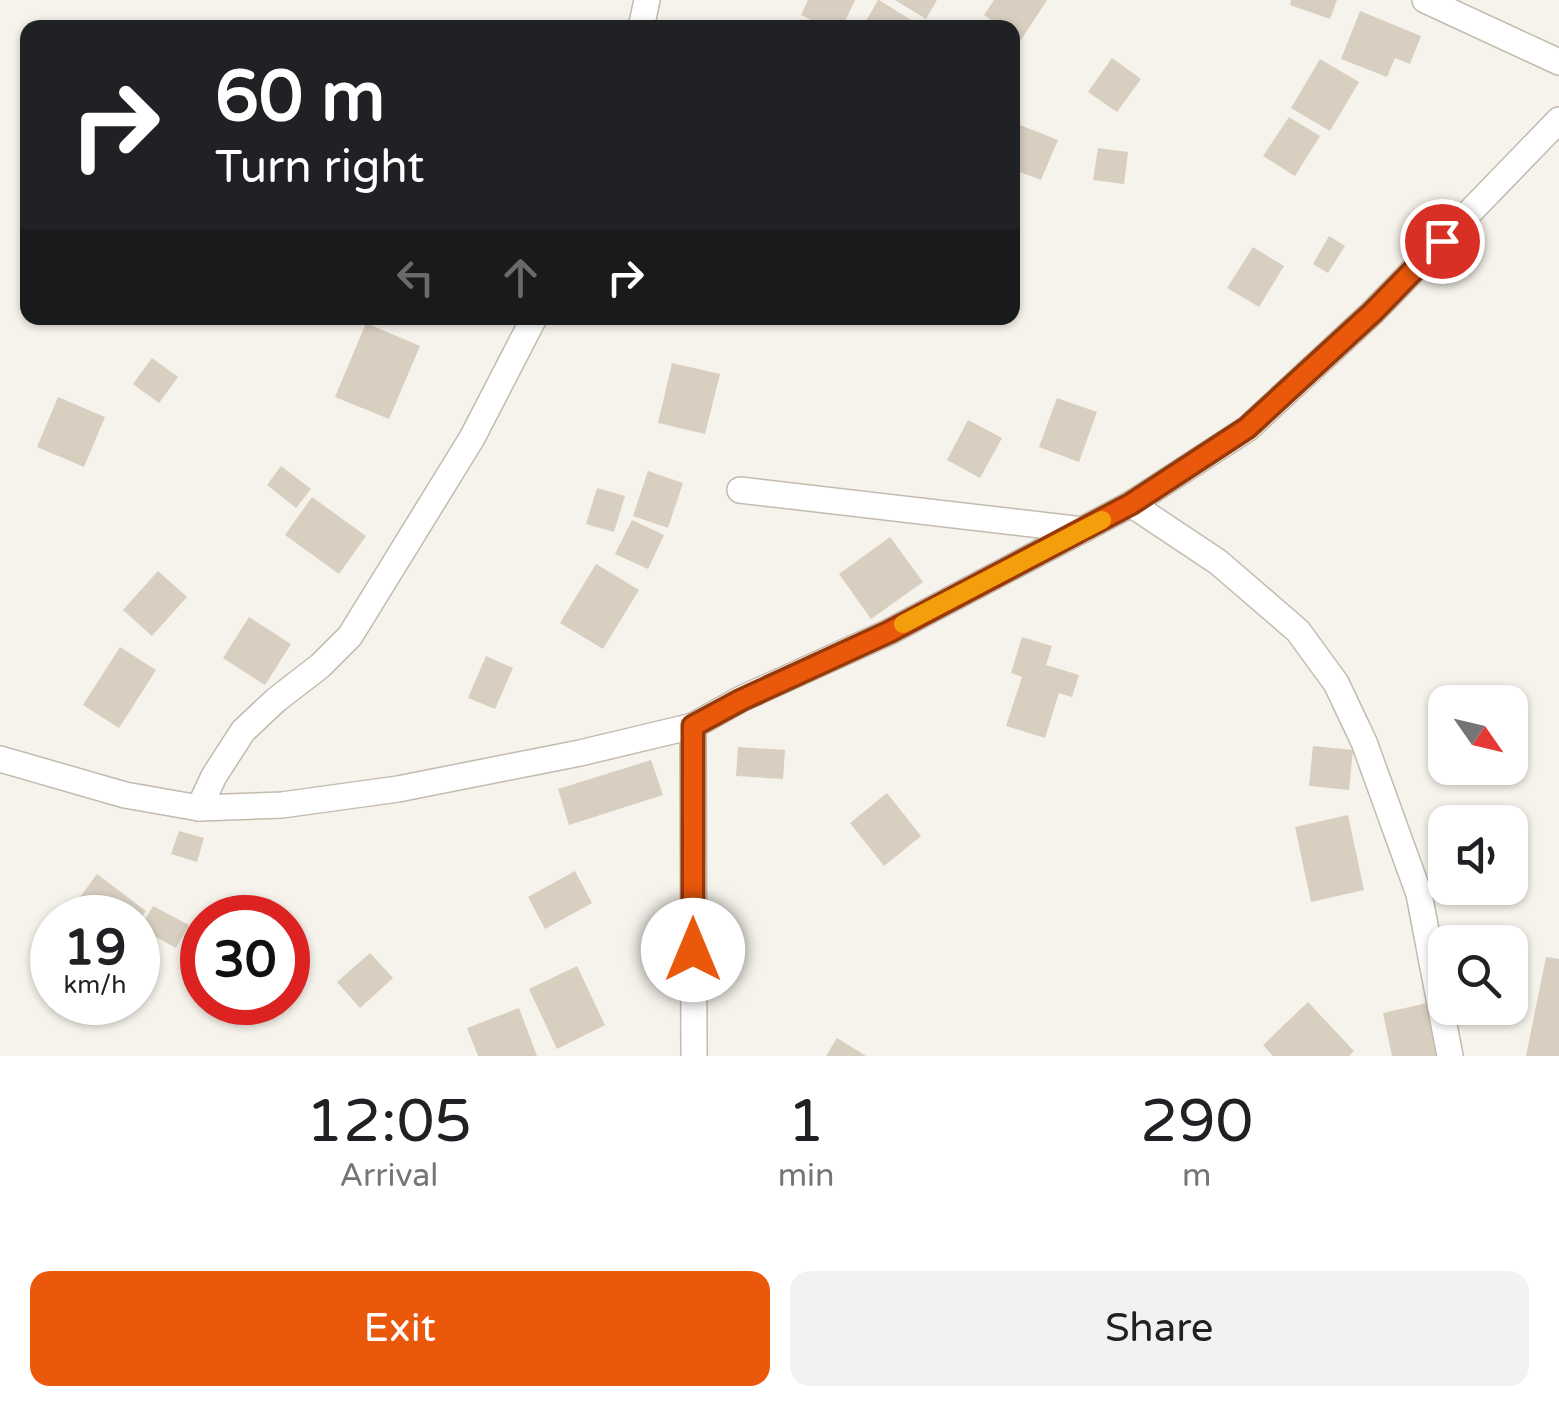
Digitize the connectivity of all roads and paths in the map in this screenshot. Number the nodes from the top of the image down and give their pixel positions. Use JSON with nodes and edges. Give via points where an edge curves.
{"nodes":[{"id":1,"x":1424,"y":0,"type":"edge"},
{"id":2,"x":1559,"y":62,"type":"edge"},
{"id":3,"x":1559,"y":120,"type":"edge"},
{"id":4,"x":530,"y":325,"type":"edge"},
{"id":5,"x":740,"y":490,"type":"dead end"},
{"id":6,"x":1131,"y":504,"type":"junction"},
{"id":7,"x":1082,"y":530,"type":"junction"},
{"id":8,"x":693,"y":726,"type":"junction"},
{"id":9,"x":0,"y":758,"type":"edge"},
{"id":10,"x":199,"y":808,"type":"junction"},
{"id":11,"x":694,"y":1056,"type":"edge"},
{"id":12,"x":1450,"y":1056,"type":"edge"}],
"edges":[{"from":1,"to":2,"type":"street"},
{"from":3,"to":6,"type":"street","via":[[1373,312],[1247,428]]},
{"from":4,"to":10,"type":"street","via":[[472,438],[350,636],[243,731]]},
{"from":5,"to":7,"type":"street"},
{"from":6,"to":7,"type":"street"},
{"from":6,"to":12,"type":"street","via":[[1218,562],[1284,618],[1336,683],[1418,894]]},
{"from":7,"to":8,"type":"street"},
{"from":8,"to":10,"type":"street","via":[[398,789]]},
{"from":8,"to":11,"type":"street"},
{"from":9,"to":10,"type":"street","via":[[125,795]]}]}
